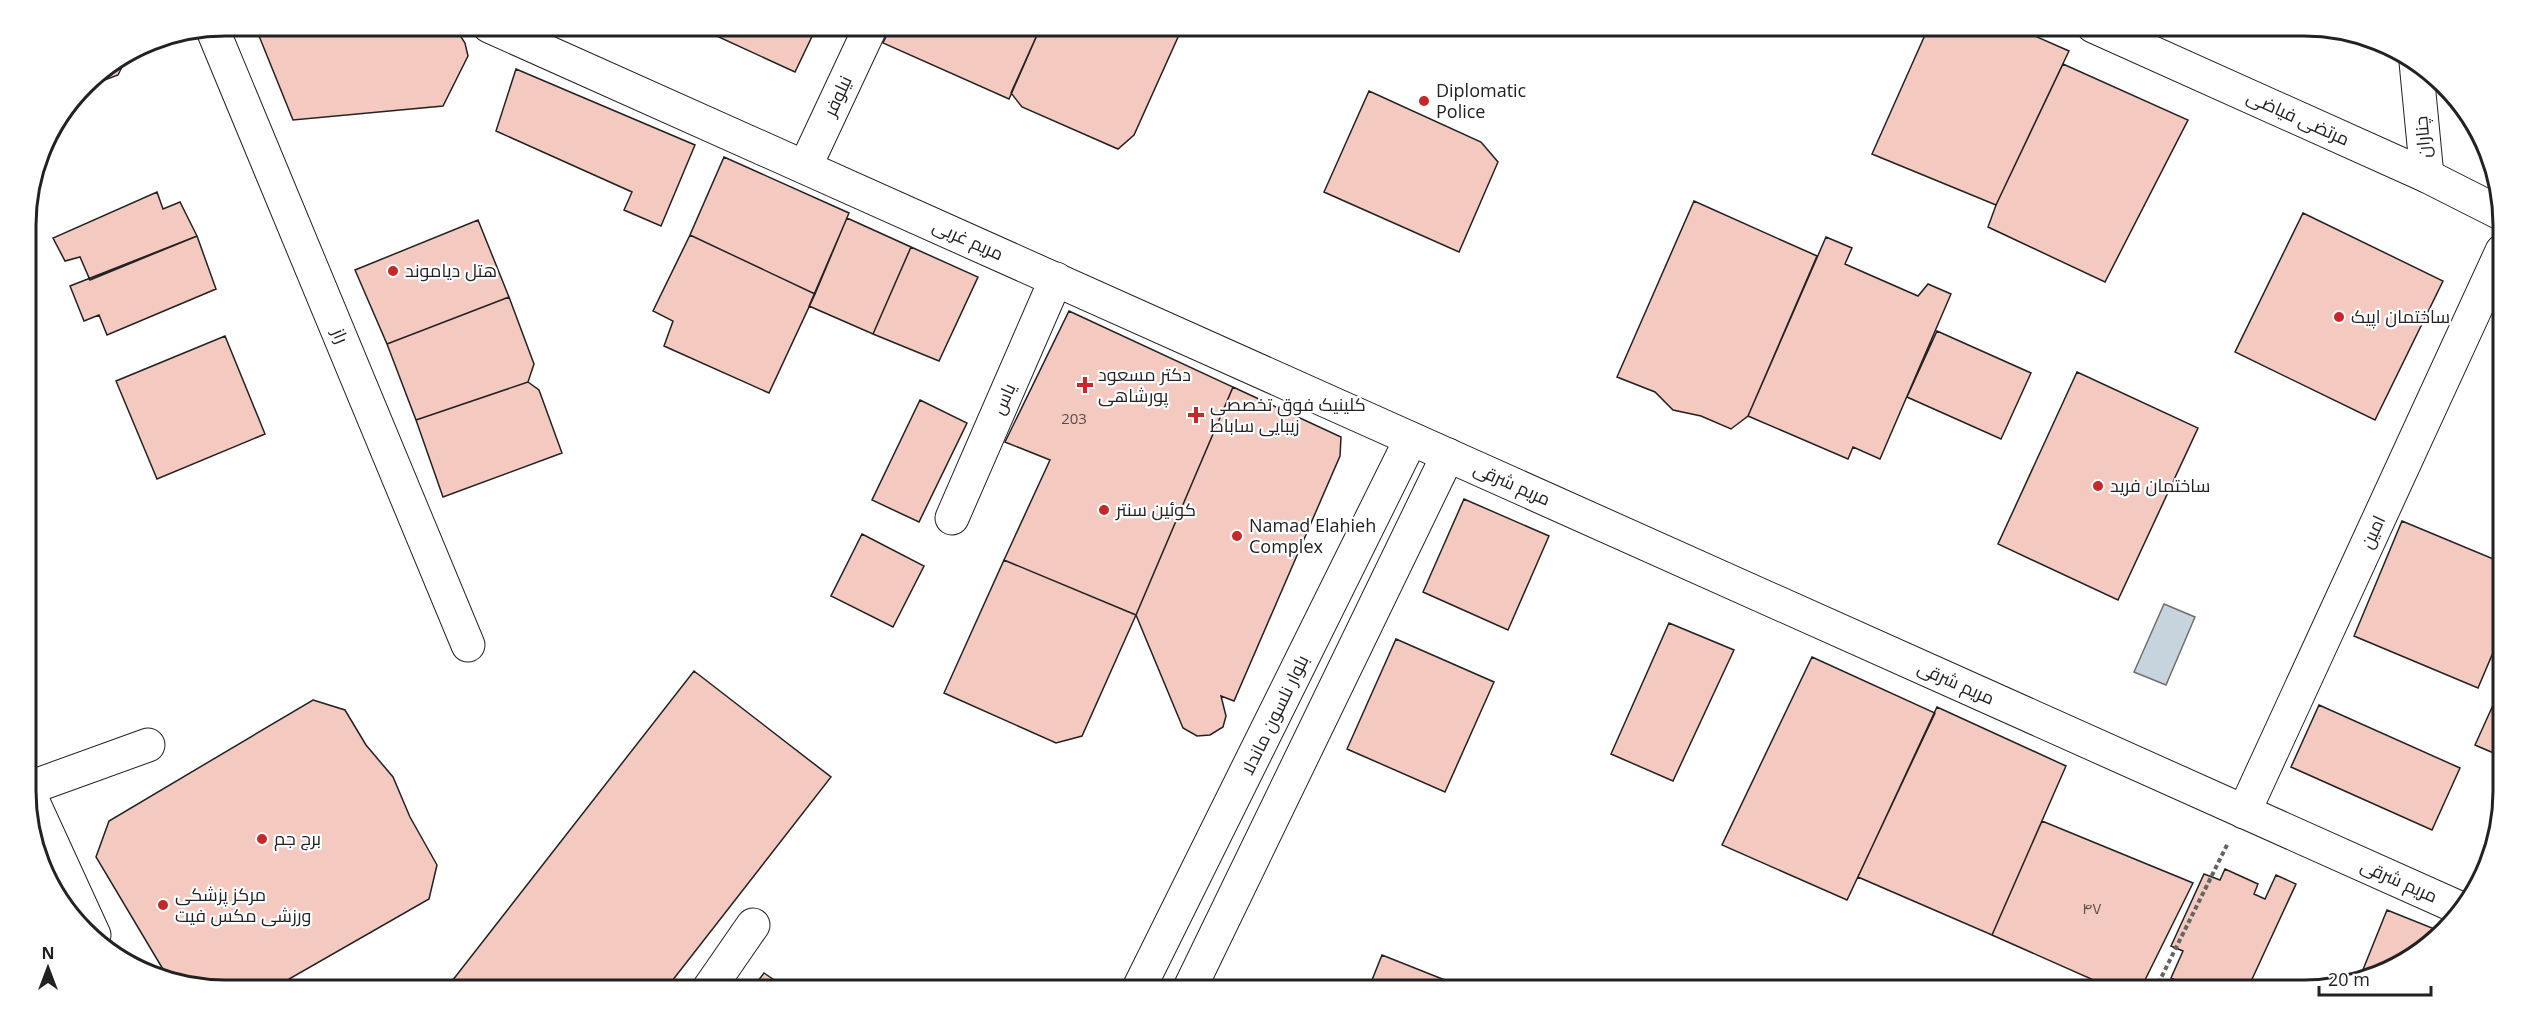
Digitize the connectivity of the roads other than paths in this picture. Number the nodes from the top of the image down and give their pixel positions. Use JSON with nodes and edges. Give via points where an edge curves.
{"nodes":[{"id":1,"x":511,"y":36,"type":"edge"},
{"id":2,"x":866,"y":36,"type":"edge"},
{"id":3,"x":2115,"y":36,"type":"edge"},
{"id":4,"x":216,"y":37,"type":"edge"},
{"id":5,"x":2417,"y":74,"type":"edge"},
{"id":6,"x":805,"y":167,"type":"junction"},
{"id":7,"x":2427,"y":176,"type":"junction"},
{"id":8,"x":2492,"y":209,"type":"edge"},
{"id":9,"x":2493,"y":271,"type":"edge"},
{"id":10,"x":1056,"y":279,"type":"junction"},
{"id":11,"x":1411,"y":439,"type":"junction"},
{"id":12,"x":1448,"y":455,"type":"junction"},
{"id":13,"x":952,"y":518,"type":"dead end"},
{"id":14,"x":468,"y":645,"type":"dead end"},
{"id":15,"x":148,"y":745,"type":"dead end"},
{"id":16,"x":36,"y":787,"type":"edge"},
{"id":17,"x":36,"y":807,"type":"edge"},
{"id":18,"x":2244,"y":812,"type":"junction"},
{"id":19,"x":2454,"y":906,"type":"edge"},
{"id":20,"x":88,"y":920,"type":"edge"},
{"id":21,"x":753,"y":925,"type":"dead end"},
{"id":22,"x":715,"y":980,"type":"edge"},
{"id":23,"x":1143,"y":980,"type":"edge"},
{"id":24,"x":1194,"y":980,"type":"edge"}],
"edges":[{"from":1,"to":6,"type":"street","name":"مریم غربی"},
{"from":2,"to":6,"type":"street","name":"نیلوفر"},
{"from":3,"to":7,"type":"street","name":"مرتضی فیاضی"},
{"from":4,"to":14,"type":"street","name":"راز"},
{"from":5,"to":7,"type":"street","name":"چناران"},
{"from":6,"to":10,"type":"street","name":"مریم غربی"},
{"from":7,"to":8,"type":"street","name":"مرتضی فیاضی"},
{"from":9,"to":18,"type":"street","name":"امین"},
{"from":10,"to":11,"type":"street","name":"مریم غربی"},
{"from":10,"to":13,"type":"street","name":"یاس"},
{"from":11,"to":12,"type":"street","name":"مریم غربی"},
{"from":11,"to":23,"type":"street","name":"بلوار نلسون ماندلا"},
{"from":12,"to":18,"type":"street","name":"مریم شرقی"},
{"from":12,"to":24,"type":"street"},
{"from":15,"to":16,"type":"street"},
{"from":17,"to":20,"type":"street"},
{"from":18,"to":19,"type":"street","name":"مریم شرقی"},
{"from":21,"to":22,"type":"street"}]}
